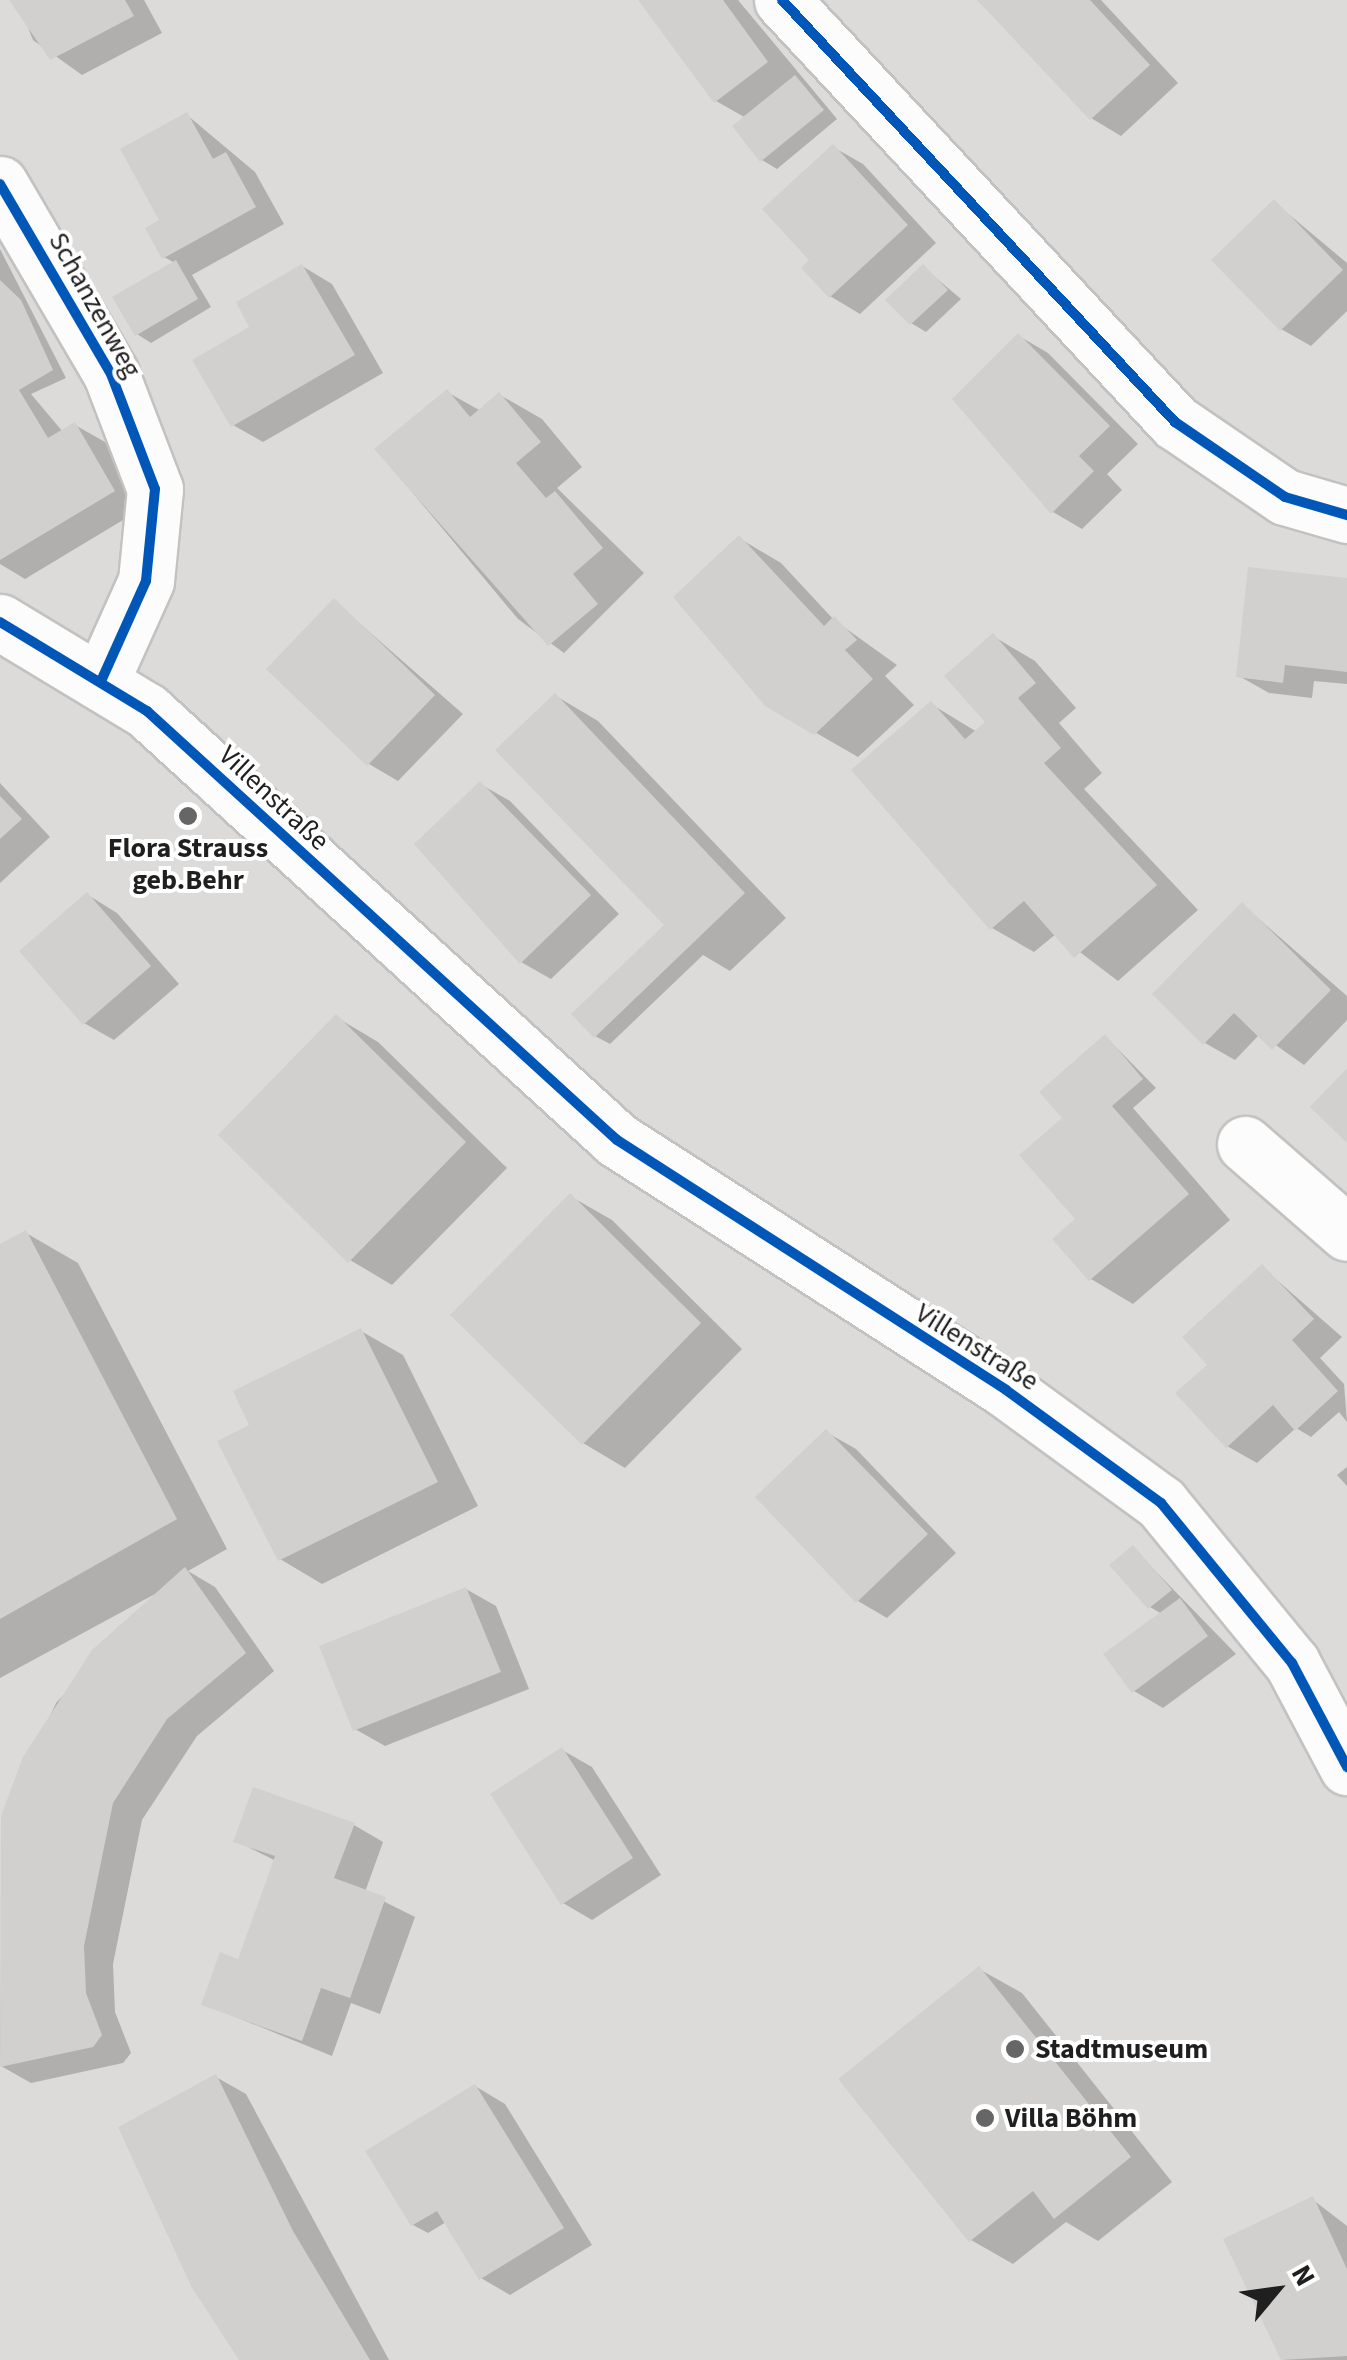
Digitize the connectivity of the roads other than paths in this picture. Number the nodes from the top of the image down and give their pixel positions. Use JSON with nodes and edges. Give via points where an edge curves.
{"nodes":[{"id":1,"x":782,"y":0,"type":"edge"},
{"id":2,"x":0,"y":184,"type":"edge"},
{"id":3,"x":1347,"y":515,"type":"edge"},
{"id":4,"x":0,"y":622,"type":"edge"},
{"id":5,"x":102,"y":678,"type":"junction"},
{"id":6,"x":1246,"y":1144,"type":"dead end"},
{"id":7,"x":1347,"y":1233,"type":"edge"},
{"id":8,"x":1345,"y":1757,"type":"edge"}],
"edges":[{"from":1,"to":3,"type":"street","via":[[850,83],[1175,422],[1285,496]]},
{"from":2,"to":5,"type":"street","name":"Schanzenweg","via":[[111,374],[155,490],[146,581]]},
{"from":4,"to":5,"type":"street","name":"Villenstraße"},
{"from":5,"to":8,"type":"street","name":"Villenstraße","via":[[617,1140],[1006,1390],[1161,1502],[1292,1663]]},
{"from":6,"to":7,"type":"street"}]}
